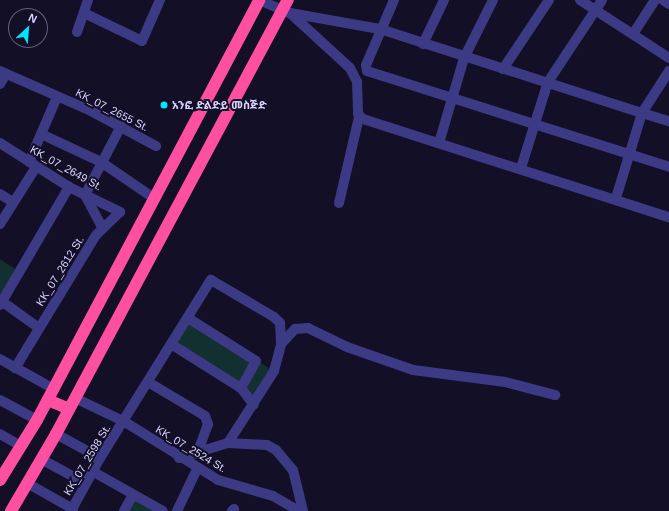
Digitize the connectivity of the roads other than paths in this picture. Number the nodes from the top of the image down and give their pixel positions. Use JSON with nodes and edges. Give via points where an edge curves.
{"nodes":[{"id":1,"x":88,"y":0,"type":"edge"},
{"id":2,"x":160,"y":0,"type":"edge"},
{"id":3,"x":259,"y":0,"type":"edge"},
{"id":4,"x":394,"y":0,"type":"edge"},
{"id":5,"x":444,"y":0,"type":"edge"},
{"id":6,"x":493,"y":0,"type":"edge"},
{"id":7,"x":549,"y":0,"type":"edge"},
{"id":8,"x":580,"y":0,"type":"edge"},
{"id":9,"x":602,"y":0,"type":"edge"},
{"id":10,"x":655,"y":0,"type":"edge"},
{"id":11,"x":663,"y":0,"type":"edge"},
{"id":12,"x":669,"y":4,"type":"edge"},
{"id":13,"x":287,"y":8,"type":"edge"},
{"id":14,"x":596,"y":9,"type":"junction"},
{"id":15,"x":84,"y":13,"type":"junction"},
{"id":16,"x":380,"y":29,"type":"junction"},
{"id":17,"x":78,"y":32,"type":"dead end"},
{"id":18,"x":633,"y":34,"type":"junction"},
{"id":19,"x":423,"y":44,"type":"junction"},
{"id":20,"x":464,"y":58,"type":"junction"},
{"id":21,"x":669,"y":58,"type":"edge"},
{"id":22,"x":503,"y":69,"type":"junction"},
{"id":23,"x":669,"y":71,"type":"edge"},
{"id":24,"x":3,"y":73,"type":"edge"},
{"id":25,"x":548,"y":82,"type":"junction"},
{"id":26,"x":0,"y":84,"type":"edge"},
{"id":27,"x":57,"y":97,"type":"junction"},
{"id":28,"x":454,"y":99,"type":"junction"},
{"id":29,"x":642,"y":113,"type":"junction"},
{"id":30,"x":359,"y":117,"type":"junction"},
{"id":31,"x":669,"y":121,"type":"edge"},
{"id":32,"x":533,"y":125,"type":"junction"},
{"id":33,"x":121,"y":126,"type":"junction"},
{"id":34,"x":41,"y":134,"type":"junction"},
{"id":35,"x":0,"y":143,"type":"edge"},
{"id":36,"x":439,"y":143,"type":"junction"},
{"id":37,"x":156,"y":146,"type":"dead end"},
{"id":38,"x":629,"y":154,"type":"junction"},
{"id":39,"x":101,"y":162,"type":"junction"},
{"id":40,"x":33,"y":165,"type":"junction"},
{"id":41,"x":669,"y":167,"type":"edge"},
{"id":42,"x":521,"y":168,"type":"junction"},
{"id":43,"x":69,"y":186,"type":"junction"},
{"id":44,"x":0,"y":194,"type":"edge"},
{"id":45,"x":85,"y":195,"type":"junction"},
{"id":46,"x":616,"y":198,"type":"junction"},
{"id":47,"x":155,"y":199,"type":"junction"},
{"id":48,"x":14,"y":202,"type":"junction"},
{"id":49,"x":339,"y":202,"type":"dead end"},
{"id":50,"x":120,"y":212,"type":"joint"},
{"id":51,"x":669,"y":217,"type":"edge"},
{"id":52,"x":0,"y":224,"type":"edge"},
{"id":53,"x":102,"y":227,"type":"junction"},
{"id":54,"x":1,"y":302,"type":"edge"},
{"id":55,"x":188,"y":318,"type":"junction"},
{"id":56,"x":39,"y":328,"type":"junction"},
{"id":57,"x":171,"y":344,"type":"junction"},
{"id":58,"x":281,"y":344,"type":"junction"},
{"id":59,"x":0,"y":359,"type":"edge"},
{"id":60,"x":15,"y":368,"type":"junction"},
{"id":61,"x":148,"y":382,"type":"junction"},
{"id":62,"x":241,"y":388,"type":"junction"},
{"id":63,"x":555,"y":394,"type":"dead end"},
{"id":64,"x":51,"y":395,"type":"junction"},
{"id":65,"x":75,"y":398,"type":"junction"},
{"id":66,"x":0,"y":400,"type":"edge"},
{"id":67,"x":254,"y":405,"type":"junction"},
{"id":68,"x":69,"y":409,"type":"junction"},
{"id":69,"x":37,"y":420,"type":"junction"},
{"id":70,"x":125,"y":422,"type":"junction"},
{"id":71,"x":0,"y":434,"type":"edge"},
{"id":72,"x":56,"y":434,"type":"junction"},
{"id":73,"x":228,"y":443,"type":"junction"},
{"id":74,"x":21,"y":446,"type":"junction"},
{"id":75,"x":197,"y":454,"type":"junction"},
{"id":76,"x":100,"y":458,"type":"junction"},
{"id":77,"x":180,"y":458,"type":"junction"},
{"id":78,"x":41,"y":459,"type":"junction"},
{"id":79,"x":197,"y":469,"type":"junction"},
{"id":80,"x":92,"y":471,"type":"junction"},
{"id":81,"x":2,"y":472,"type":"edge"},
{"id":82,"x":27,"y":483,"type":"junction"},
{"id":83,"x":85,"y":483,"type":"junction"},
{"id":84,"x":132,"y":495,"type":"junction"},
{"id":85,"x":15,"y":509,"type":"edge"},
{"id":86,"x":72,"y":510,"type":"edge"},
{"id":87,"x":124,"y":511,"type":"edge"},
{"id":88,"x":163,"y":511,"type":"edge"},
{"id":89,"x":177,"y":511,"type":"edge"},
{"id":90,"x":299,"y":511,"type":"edge"},
{"id":91,"x":303,"y":511,"type":"edge"}],
"edges":[{"from":1,"to":15,"type":"street"},
{"from":2,"to":15,"type":"street","via":[[142,41]]},
{"from":3,"to":13,"type":"street"},
{"from":3,"to":47,"type":"highway"},
{"from":4,"to":16,"type":"street"},
{"from":5,"to":19,"type":"street"},
{"from":6,"to":20,"type":"street"},
{"from":7,"to":22,"type":"street"},
{"from":8,"to":14,"type":"street"},
{"from":9,"to":14,"type":"street"},
{"from":10,"to":18,"type":"street"},
{"from":11,"to":12,"type":"street"},
{"from":13,"to":16,"type":"street"},
{"from":13,"to":30,"type":"street","via":[[350,68],[357,82]]},
{"from":13,"to":65,"type":"highway"},
{"from":14,"to":18,"type":"street"},
{"from":14,"to":25,"type":"street"},
{"from":15,"to":17,"type":"street"},
{"from":16,"to":19,"type":"street"},
{"from":16,"to":28,"type":"street","via":[[366,64],[367,70]]},
{"from":18,"to":21,"type":"street"},
{"from":19,"to":20,"type":"street"},
{"from":20,"to":22,"type":"street"},
{"from":20,"to":28,"type":"street"},
{"from":22,"to":25,"type":"street"},
{"from":23,"to":29,"type":"street"},
{"from":24,"to":26,"type":"street"},
{"from":24,"to":27,"type":"street","name":"KK_07_2655 St."},
{"from":25,"to":29,"type":"street"},
{"from":25,"to":32,"type":"street"},
{"from":27,"to":33,"type":"street","name":"KK_07_2655 St."},
{"from":27,"to":34,"type":"street"},
{"from":28,"to":32,"type":"street"},
{"from":28,"to":36,"type":"street"},
{"from":29,"to":31,"type":"street"},
{"from":29,"to":38,"type":"street"},
{"from":30,"to":36,"type":"street"},
{"from":30,"to":49,"type":"street"},
{"from":32,"to":38,"type":"street"},
{"from":32,"to":42,"type":"street"},
{"from":33,"to":37,"type":"street","name":"KK_07_2655 St."},
{"from":33,"to":39,"type":"street"},
{"from":34,"to":39,"type":"street"},
{"from":34,"to":40,"type":"street"},
{"from":35,"to":40,"type":"street","name":"KK_07_2649 St."},
{"from":36,"to":42,"type":"street"},
{"from":38,"to":41,"type":"street"},
{"from":38,"to":46,"type":"street"},
{"from":39,"to":45,"type":"street"},
{"from":39,"to":47,"type":"street"},
{"from":40,"to":43,"type":"street","name":"KK_07_2649 St."},
{"from":40,"to":48,"type":"street"},
{"from":42,"to":46,"type":"street"},
{"from":43,"to":45,"type":"street","name":"KK_07_2649 St."},
{"from":43,"to":54,"type":"street"},
{"from":44,"to":48,"type":"street"},
{"from":45,"to":50,"type":"street","name":"KK_07_2649 St."},
{"from":45,"to":53,"type":"street"},
{"from":46,"to":51,"type":"street"},
{"from":47,"to":64,"type":"highway"},
{"from":48,"to":52,"type":"street"},
{"from":50,"to":53,"type":"street","name":"KK_07_2612 St."},
{"from":53,"to":56,"type":"street","name":"KK_07_2612 St."},
{"from":54,"to":56,"type":"street"},
{"from":55,"to":57,"type":"street","name":"KK_07_2598 St."},
{"from":55,"to":58,"type":"street","name":"KK_07_2598 St.","via":[[211,280],[274,317],[280,323]]},
{"from":55,"to":62,"type":"street","via":[[256,362]]},
{"from":56,"to":60,"type":"street","name":"KK_07_2612 St."},
{"from":57,"to":61,"type":"street","name":"KK_07_2598 St."},
{"from":57,"to":62,"type":"street"},
{"from":58,"to":63,"type":"street","via":[[295,329],[308,328],[347,347],[413,370],[505,382]]},
{"from":58,"to":67,"type":"street","via":[[274,371]]},
{"from":59,"to":60,"type":"street"},
{"from":60,"to":64,"type":"street"},
{"from":61,"to":70,"type":"street","name":"KK_07_2598 St."},
{"from":61,"to":75,"type":"street","via":[[205,416],[208,424]]},
{"from":62,"to":67,"type":"street"},
{"from":64,"to":68,"type":"highway"},
{"from":64,"to":69,"type":"highway"},
{"from":65,"to":68,"type":"highway"},
{"from":65,"to":70,"type":"street","name":"KK_07_2524 St."},
{"from":66,"to":69,"type":"street"},
{"from":67,"to":73,"type":"street"},
{"from":68,"to":72,"type":"highway"},
{"from":69,"to":74,"type":"highway"},
{"from":70,"to":76,"type":"street","name":"KK_07_2598 St."},
{"from":70,"to":77,"type":"street","name":"KK_07_2524 St."},
{"from":71,"to":74,"type":"street"},
{"from":72,"to":76,"type":"street"},
{"from":72,"to":78,"type":"highway"},
{"from":73,"to":75,"type":"street"},
{"from":73,"to":91,"type":"street","via":[[266,445],[276,450],[293,470]]},
{"from":74,"to":81,"type":"highway"},
{"from":75,"to":77,"type":"street"},
{"from":76,"to":80,"type":"street","name":"KK_07_2598 St."},
{"from":77,"to":79,"type":"street","name":"KK_07_2524 St."},
{"from":78,"to":82,"type":"highway"},
{"from":78,"to":83,"type":"street"},
{"from":79,"to":89,"type":"street"},
{"from":79,"to":90,"type":"street","name":"KK_07_2524 St.","via":[[218,480],[273,496]]},
{"from":80,"to":83,"type":"street","name":"KK_07_2598 St."},
{"from":80,"to":84,"type":"street"},
{"from":82,"to":85,"type":"highway"},
{"from":82,"to":86,"type":"street"},
{"from":83,"to":86,"type":"street","name":"KK_07_2598 St."},
{"from":84,"to":87,"type":"street"},
{"from":84,"to":88,"type":"street"}]}
